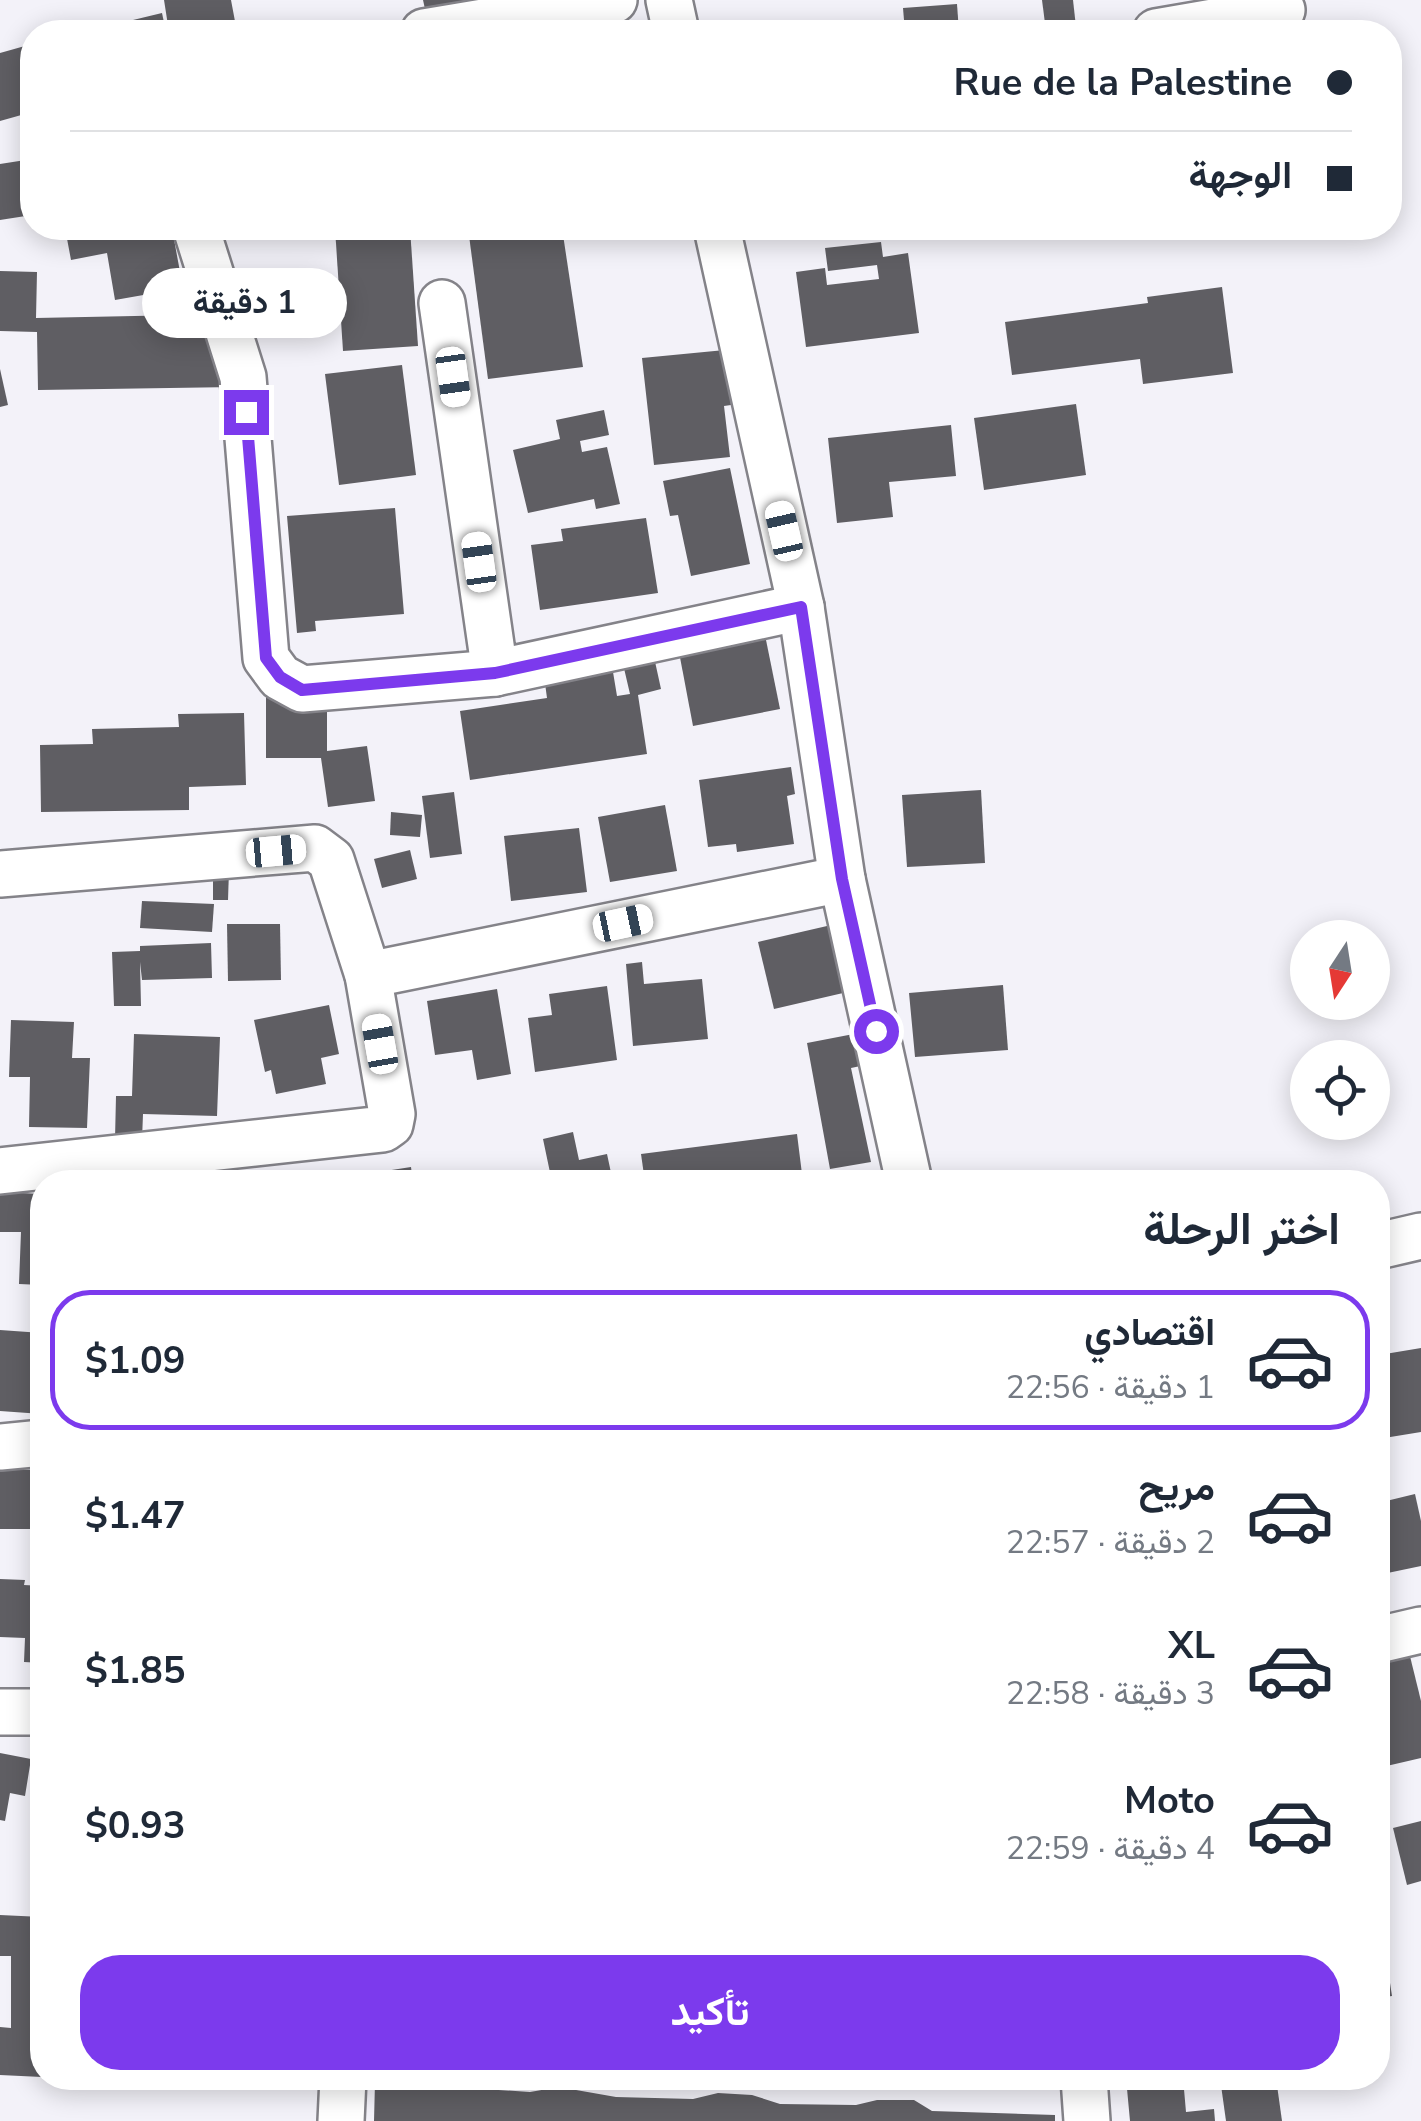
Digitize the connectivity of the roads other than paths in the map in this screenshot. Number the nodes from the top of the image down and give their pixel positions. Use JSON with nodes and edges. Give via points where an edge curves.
{"nodes":[{"id":1,"x":614,"y":0,"type":"edge"},
{"id":2,"x":1282,"y":10,"type":"dead end"},
{"id":3,"x":495,"y":20,"type":"edge"},
{"id":4,"x":1225,"y":20,"type":"edge"},
{"id":5,"x":200,"y":240,"type":"edge"},
{"id":6,"x":720,"y":240,"type":"edge"},
{"id":7,"x":442,"y":303,"type":"dead end"},
{"id":8,"x":801,"y":607,"type":"junction"},
{"id":9,"x":495,"y":673,"type":"junction"},
{"id":10,"x":0,"y":874,"type":"edge"},
{"id":11,"x":842,"y":879,"type":"junction"},
{"id":12,"x":368,"y":975,"type":"junction"},
{"id":13,"x":906,"y":1170,"type":"edge"},
{"id":14,"x":0,"y":1171,"type":"edge"},
{"id":15,"x":1421,"y":1236,"type":"edge"},
{"id":16,"x":1390,"y":1243,"type":"edge"},
{"id":17,"x":30,"y":1444,"type":"edge"},
{"id":18,"x":0,"y":1447,"type":"edge"},
{"id":19,"x":1421,"y":1630,"type":"edge"},
{"id":20,"x":1390,"y":1637,"type":"edge"},
{"id":21,"x":0,"y":1712,"type":"edge"},
{"id":22,"x":30,"y":1712,"type":"edge"},
{"id":23,"x":343,"y":2090,"type":"edge"},
{"id":24,"x":1085,"y":2090,"type":"edge"},
{"id":25,"x":342,"y":2121,"type":"edge"},
{"id":26,"x":1087,"y":2121,"type":"edge"}],
"edges":[{"from":1,"to":3,"type":"street"},
{"from":2,"to":4,"type":"street"},
{"from":5,"to":9,"type":"street","via":[[242,378],[266,658],[302,690]]},
{"from":6,"to":8,"type":"street"},
{"from":7,"to":9,"type":"street"},
{"from":8,"to":9,"type":"street"},
{"from":8,"to":11,"type":"street"},
{"from":10,"to":12,"type":"street","via":[[315,848],[331,860]]},
{"from":11,"to":12,"type":"street"},
{"from":11,"to":13,"type":"street"},
{"from":12,"to":14,"type":"street","via":[[392,1114],[383,1129]]},
{"from":15,"to":16,"type":"street"},
{"from":17,"to":18,"type":"street"},
{"from":19,"to":20,"type":"street"},
{"from":21,"to":22,"type":"street"},
{"from":23,"to":25,"type":"street"},
{"from":24,"to":26,"type":"street"}]}
